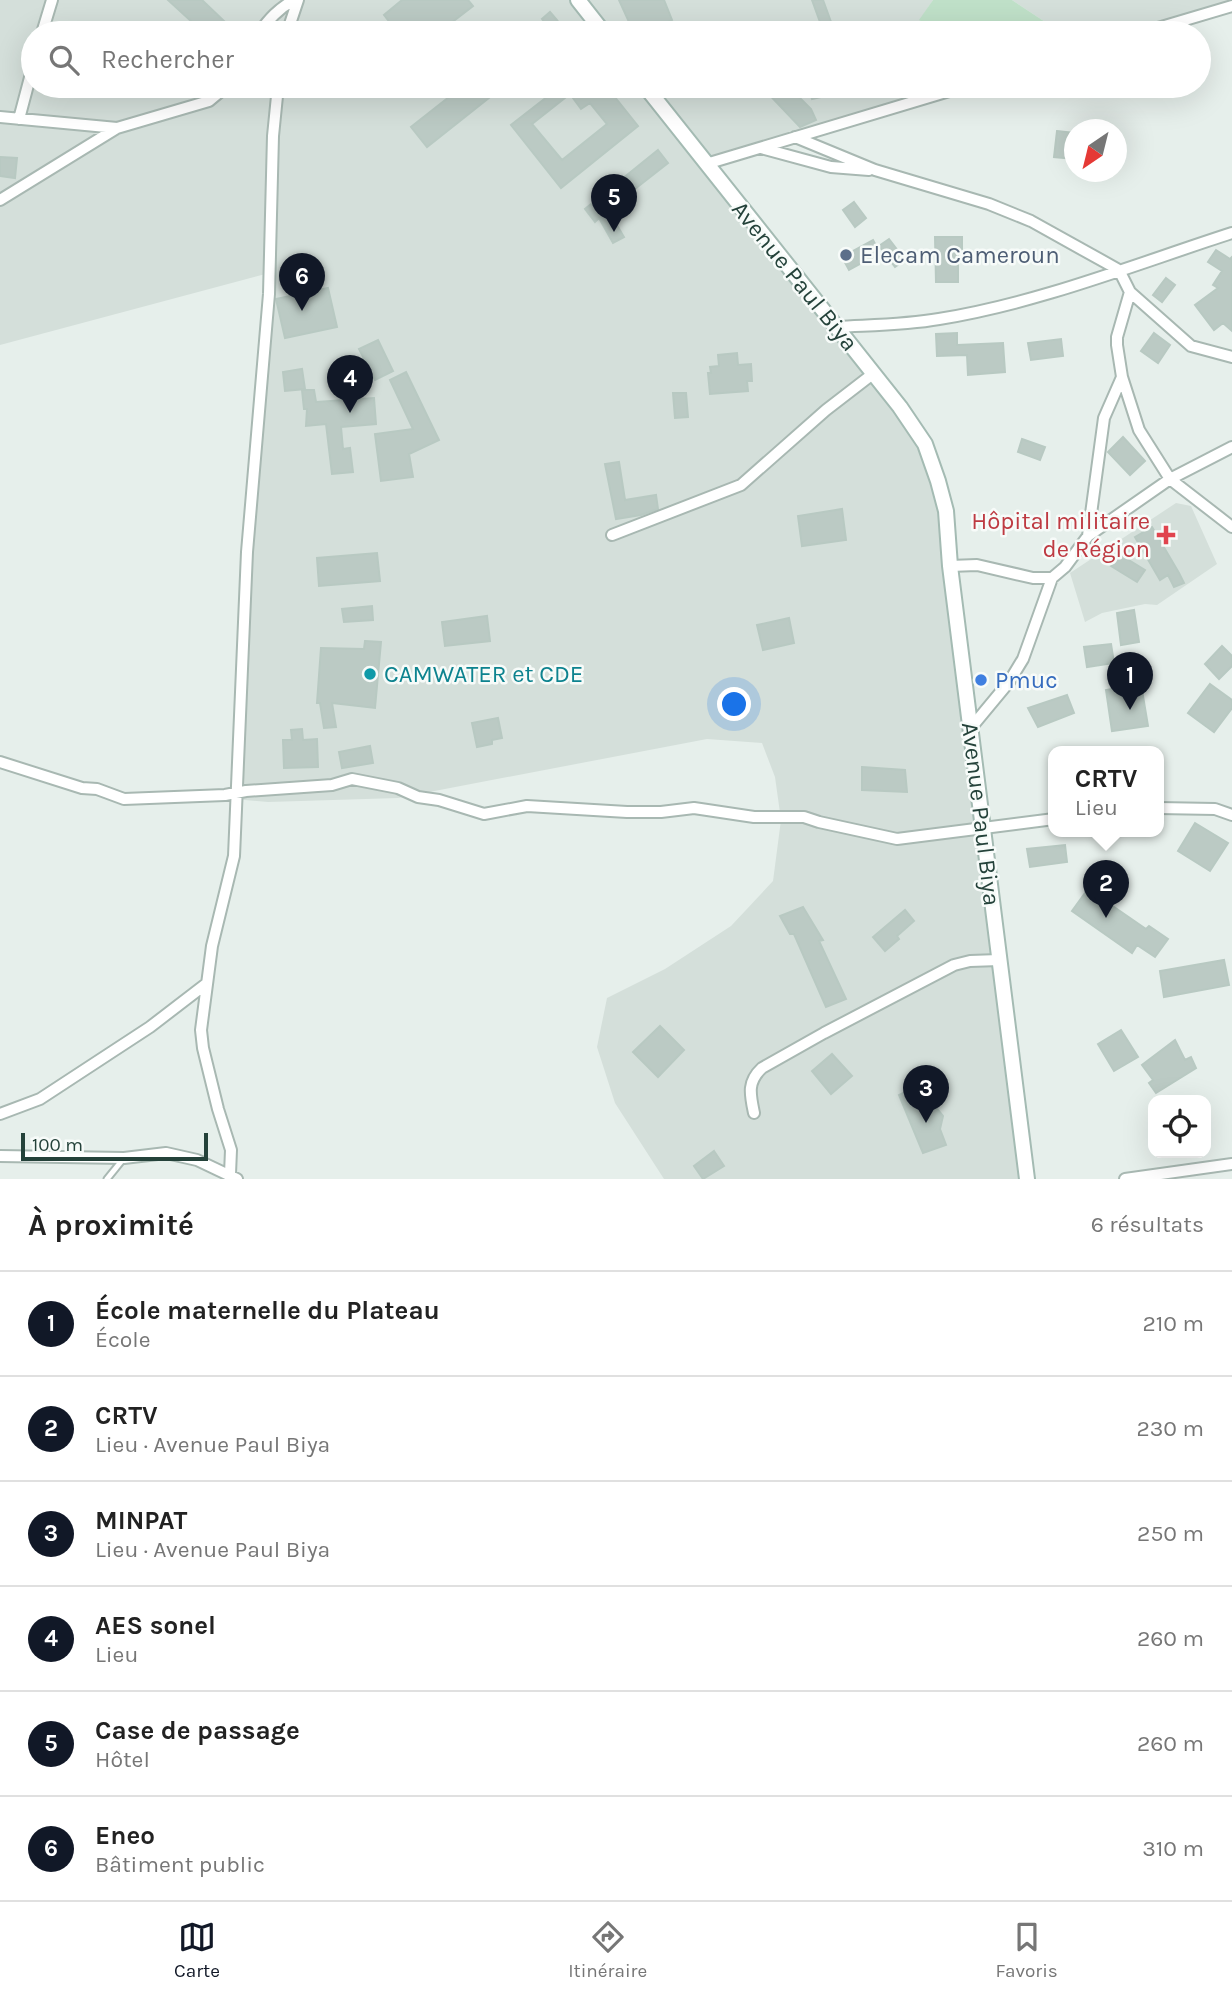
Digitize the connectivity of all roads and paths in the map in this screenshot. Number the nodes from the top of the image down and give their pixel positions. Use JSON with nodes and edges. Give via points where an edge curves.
{"nodes":[{"id":1,"x":52,"y":0,"type":"edge"},
{"id":2,"x":296,"y":0,"type":"edge"},
{"id":3,"x":578,"y":0,"type":"edge"},
{"id":4,"x":1232,"y":6,"type":"edge"},
{"id":5,"x":46,"y":21,"type":"edge"},
{"id":6,"x":268,"y":21,"type":"edge"},
{"id":7,"x":290,"y":21,"type":"edge"},
{"id":8,"x":595,"y":21,"type":"edge"},
{"id":9,"x":1181,"y":21,"type":"edge"},
{"id":10,"x":25,"y":98,"type":"edge"},
{"id":11,"x":213,"y":98,"type":"edge"},
{"id":12,"x":277,"y":98,"type":"edge"},
{"id":13,"x":654,"y":98,"type":"edge"},
{"id":14,"x":926,"y":98,"type":"edge"},
{"id":15,"x":0,"y":117,"type":"edge"},
{"id":16,"x":19,"y":119,"type":"junction"},
{"id":17,"x":117,"y":128,"type":"junction"},
{"id":18,"x":795,"y":137,"type":"junction"},
{"id":19,"x":761,"y":148,"type":"junction"},
{"id":20,"x":706,"y":164,"type":"junction"},
{"id":21,"x":875,"y":170,"type":"junction"},
{"id":22,"x":0,"y":200,"type":"edge"},
{"id":23,"x":1232,"y":233,"type":"edge"},
{"id":24,"x":1119,"y":270,"type":"junction"},
{"id":25,"x":1130,"y":292,"type":"junction"},
{"id":26,"x":837,"y":327,"type":"junction"},
{"id":27,"x":1232,"y":357,"type":"edge"},
{"id":28,"x":874,"y":373,"type":"junction"},
{"id":29,"x":1122,"y":377,"type":"junction"},
{"id":30,"x":1232,"y":447,"type":"edge"},
{"id":31,"x":1170,"y":479,"type":"junction"},
{"id":32,"x":1232,"y":527,"type":"edge"},
{"id":33,"x":612,"y":535,"type":"dead end"},
{"id":34,"x":1088,"y":536,"type":"junction"},
{"id":35,"x":950,"y":566,"type":"junction"},
{"id":36,"x":1052,"y":578,"type":"junction"},
{"id":37,"x":970,"y":729,"type":"junction"},
{"id":38,"x":0,"y":762,"type":"edge"},
{"id":39,"x":236,"y":793,"type":"junction"},
{"id":40,"x":1164,"y":808,"type":"edge"},
{"id":41,"x":1232,"y":815,"type":"edge"},
{"id":42,"x":1048,"y":820,"type":"edge"},
{"id":43,"x":983,"y":828,"type":"junction"},
{"id":44,"x":999,"y":960,"type":"junction"},
{"id":45,"x":206,"y":984,"type":"junction"},
{"id":46,"x":754,"y":1113,"type":"dead end"},
{"id":47,"x":0,"y":1114,"type":"edge"},
{"id":48,"x":0,"y":1156,"type":"edge"},
{"id":49,"x":124,"y":1158,"type":"junction"},
{"id":50,"x":1232,"y":1164,"type":"edge"},
{"id":51,"x":233,"y":1177,"type":"edge"},
{"id":52,"x":107,"y":1179,"type":"edge"},
{"id":53,"x":1027,"y":1179,"type":"edge"},
{"id":54,"x":1125,"y":1179,"type":"edge"}],
"edges":[{"from":1,"to":5,"type":"street"},
{"from":2,"to":6,"type":"street"},
{"from":2,"to":7,"type":"street"},
{"from":3,"to":8,"type":"main road"},
{"from":4,"to":9,"type":"street"},
{"from":10,"to":16,"type":"street"},
{"from":11,"to":17,"type":"street"},
{"from":12,"to":39,"type":"street"},
{"from":13,"to":20,"type":"main road","name":"Avenue Paul Biya"},
{"from":14,"to":18,"type":"street"},
{"from":15,"to":16,"type":"street"},
{"from":16,"to":17,"type":"street"},
{"from":17,"to":22,"type":"street"},
{"from":18,"to":19,"type":"street"},
{"from":18,"to":21,"type":"street"},
{"from":19,"to":20,"type":"street"},
{"from":19,"to":21,"type":"street","via":[[831,167]]},
{"from":20,"to":26,"type":"main road","name":"Avenue Paul Biya"},
{"from":21,"to":24,"type":"street","via":[[1031,221]]},
{"from":23,"to":24,"type":"street"},
{"from":24,"to":25,"type":"street"},
{"from":24,"to":26,"type":"street","via":[[959,316]]},
{"from":25,"to":27,"type":"street","via":[[1191,346]]},
{"from":25,"to":29,"type":"street","via":[[1117,337]]},
{"from":26,"to":28,"type":"main road","name":"Avenue Paul Biya"},
{"from":28,"to":33,"type":"street","via":[[741,485]]},
{"from":28,"to":35,"type":"main road","name":"Avenue Paul Biya","via":[[931,456],[946,511]]},
{"from":29,"to":31,"type":"street","via":[[1139,430]]},
{"from":29,"to":34,"type":"street","via":[[1104,418]]},
{"from":30,"to":31,"type":"street"},
{"from":31,"to":32,"type":"street"},
{"from":31,"to":34,"type":"street"},
{"from":34,"to":36,"type":"street"},
{"from":35,"to":36,"type":"street","via":[[977,565]]},
{"from":35,"to":37,"type":"main road","name":"Avenue Paul Biya"},
{"from":36,"to":37,"type":"street","via":[[1023,659]]},
{"from":37,"to":43,"type":"main road","name":"Avenue Paul Biya"},
{"from":38,"to":39,"type":"street","via":[[124,799]]},
{"from":39,"to":43,"type":"street","via":[[332,785],[352,779],[484,814],[527,806],[627,812],[694,808],[754,817],[804,817],[897,839]]},
{"from":39,"to":45,"type":"street","via":[[233,866]]},
{"from":40,"to":41,"type":"street","via":[[1215,809]]},
{"from":42,"to":43,"type":"street"},
{"from":43,"to":44,"type":"main road","name":"Avenue Paul Biya"},
{"from":44,"to":46,"type":"street","via":[[954,965],[761,1068],[751,1083]]},
{"from":44,"to":53,"type":"main road","name":"Avenue Paul Biya"},
{"from":45,"to":47,"type":"street","via":[[40,1100]]},
{"from":45,"to":51,"type":"street","via":[[203,1048],[232,1150]]},
{"from":48,"to":49,"type":"street"},
{"from":49,"to":51,"type":"street","via":[[183,1155]]},
{"from":49,"to":52,"type":"lane"},
{"from":50,"to":54,"type":"street"}]}
